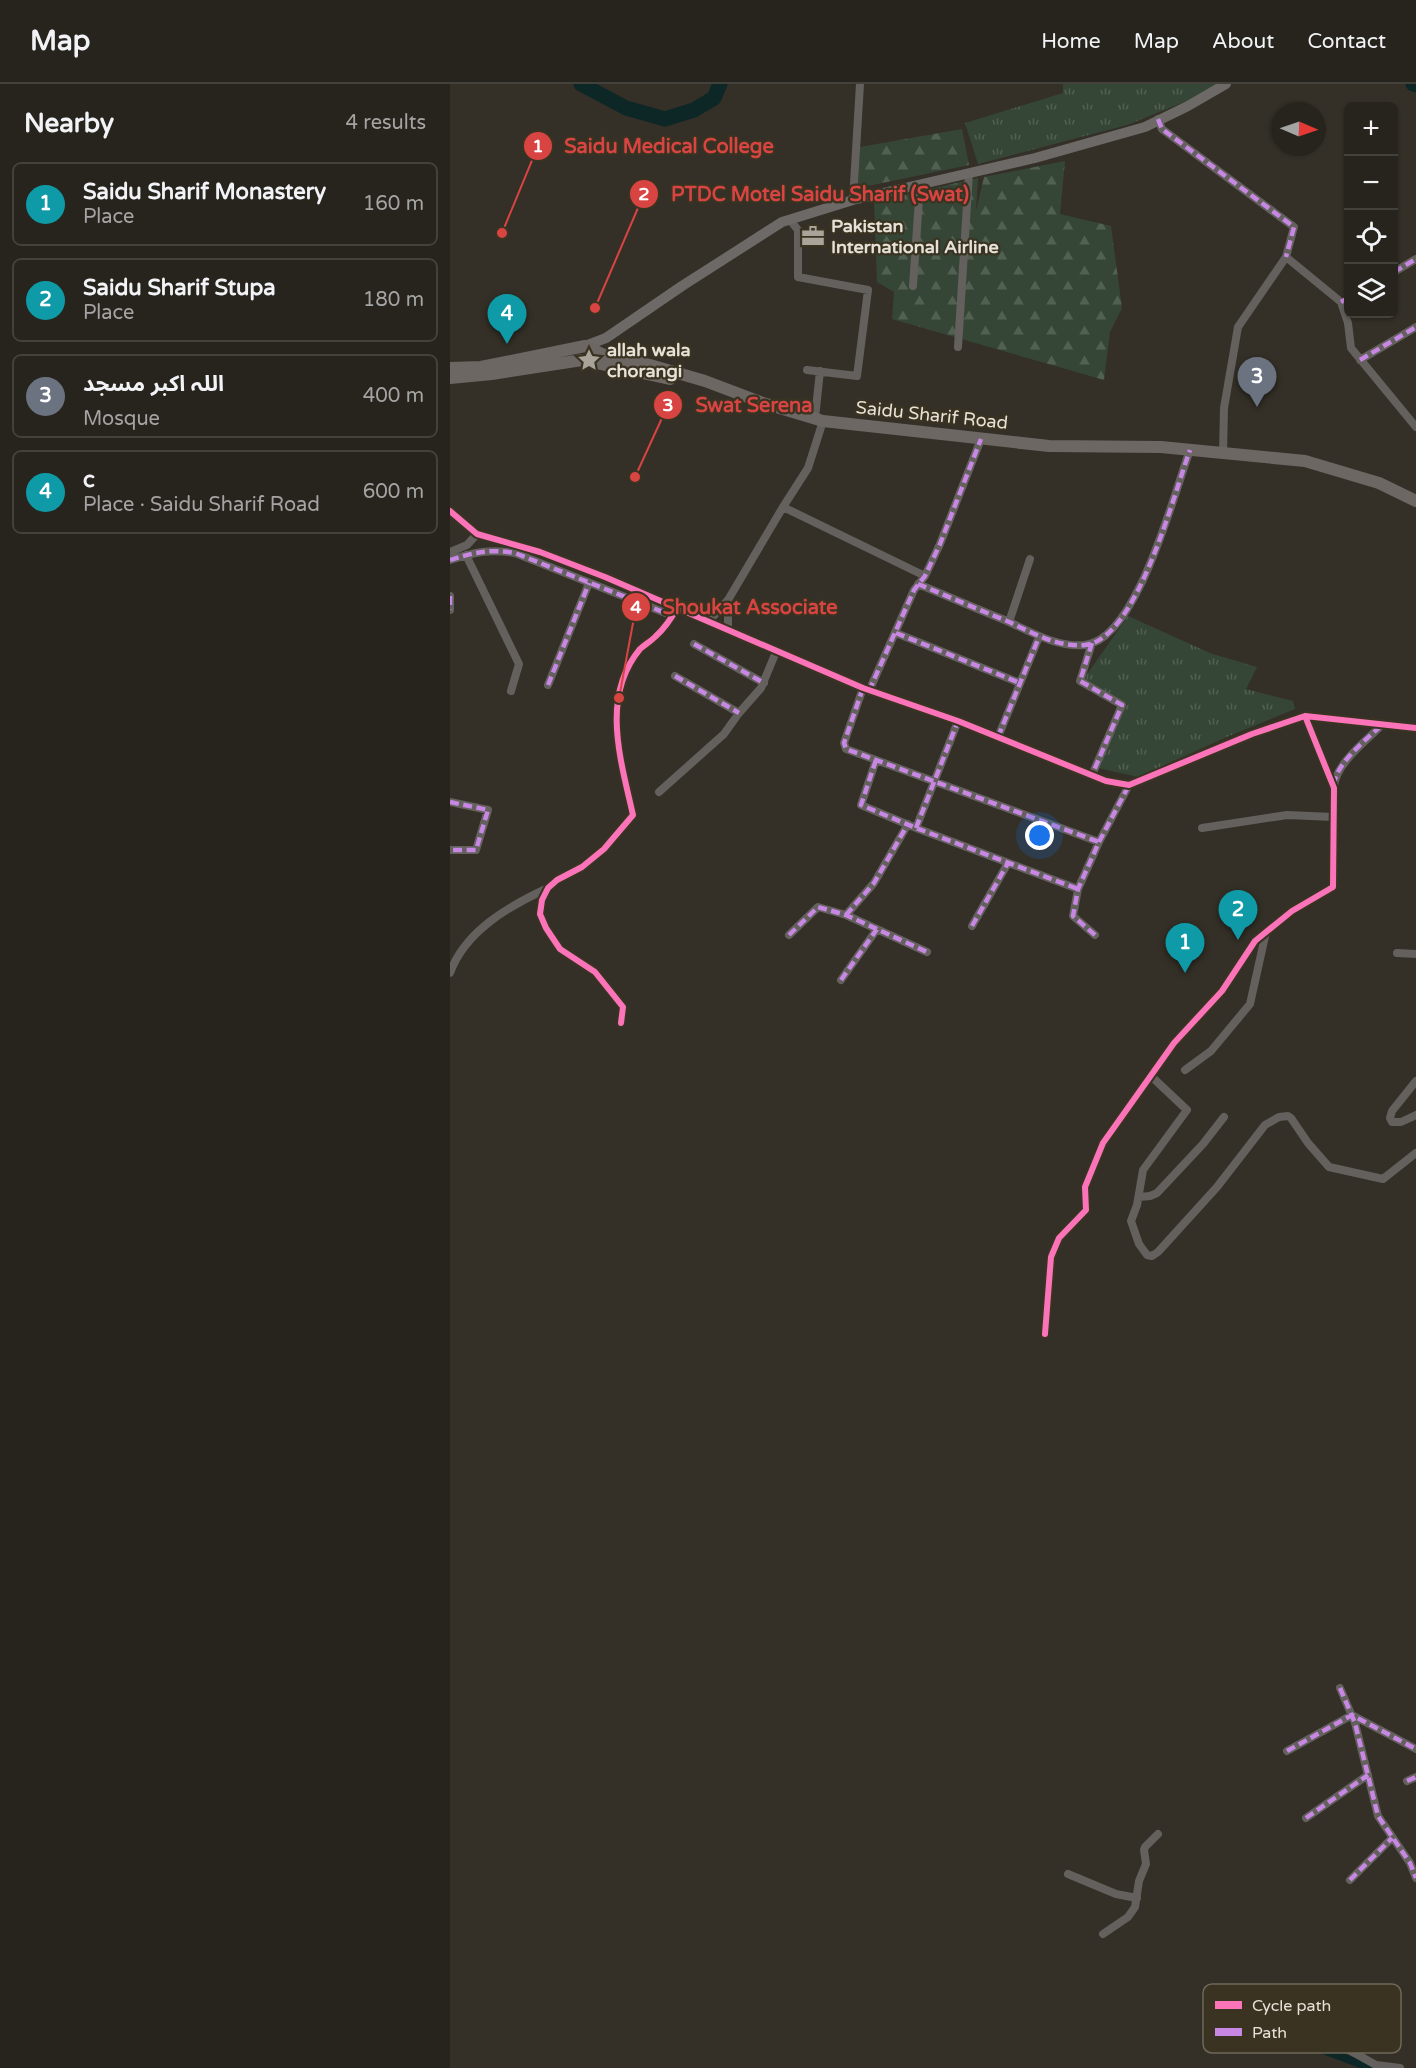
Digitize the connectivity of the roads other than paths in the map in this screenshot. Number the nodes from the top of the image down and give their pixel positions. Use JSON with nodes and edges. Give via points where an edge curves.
{"nodes":[{"id":1,"x":860,"y":84,"type":"edge"},
{"id":2,"x":1226,"y":84,"type":"edge"},
{"id":3,"x":1158,"y":119,"type":"junction"},
{"id":4,"x":969,"y":173,"type":"junction"},
{"id":5,"x":920,"y":185,"type":"junction"},
{"id":6,"x":853,"y":200,"type":"junction"},
{"id":7,"x":790,"y":220,"type":"junction"},
{"id":8,"x":1286,"y":257,"type":"junction"},
{"id":9,"x":1416,"y":259,"type":"edge"},
{"id":10,"x":1398,"y":270,"type":"edge"},
{"id":11,"x":913,"y":286,"type":"dead end"},
{"id":12,"x":1344,"y":300,"type":"edge"},
{"id":13,"x":1341,"y":302,"type":"junction"},
{"id":14,"x":1416,"y":327,"type":"edge"},
{"id":15,"x":585,"y":346,"type":"junction"},
{"id":16,"x":958,"y":347,"type":"dead end"},
{"id":17,"x":602,"y":354,"type":"junction"},
{"id":18,"x":582,"y":360,"type":"junction"},
{"id":19,"x":1360,"y":360,"type":"junction"},
{"id":20,"x":450,"y":368,"type":"edge"},
{"id":21,"x":492,"y":369,"type":"junction"},
{"id":22,"x":807,"y":369,"type":"dead end"},
{"id":23,"x":820,"y":371,"type":"junction"},
{"id":24,"x":450,"y":378,"type":"edge"},
{"id":25,"x":763,"y":405,"type":"junction"},
{"id":26,"x":820,"y":422,"type":"junction"},
{"id":27,"x":1416,"y":427,"type":"edge"},
{"id":28,"x":981,"y":439,"type":"junction"},
{"id":29,"x":1190,"y":450,"type":"junction"},
{"id":30,"x":1223,"y":453,"type":"junction"},
{"id":31,"x":1416,"y":501,"type":"edge"},
{"id":32,"x":783,"y":507,"type":"junction"},
{"id":33,"x":450,"y":511,"type":"edge"},
{"id":34,"x":477,"y":534,"type":"junction"},
{"id":35,"x":450,"y":552,"type":"edge"},
{"id":36,"x":466,"y":555,"type":"junction"},
{"id":37,"x":1030,"y":559,"type":"dead end"},
{"id":38,"x":450,"y":560,"type":"edge"},
{"id":39,"x":925,"y":576,"type":"junction"},
{"id":40,"x":589,"y":583,"type":"junction"},
{"id":41,"x":918,"y":584,"type":"junction"},
{"id":42,"x":450,"y":596,"type":"edge"},
{"id":43,"x":728,"y":600,"type":"junction"},
{"id":44,"x":450,"y":610,"type":"edge"},
{"id":45,"x":675,"y":612,"type":"junction"},
{"id":46,"x":709,"y":621,"type":"junction"},
{"id":47,"x":1009,"y":622,"type":"junction"},
{"id":48,"x":728,"y":630,"type":"junction"},
{"id":49,"x":896,"y":633,"type":"junction"},
{"id":50,"x":1039,"y":637,"type":"junction"},
{"id":51,"x":1092,"y":643,"type":"junction"},
{"id":52,"x":694,"y":644,"type":"dead end"},
{"id":53,"x":776,"y":652,"type":"junction"},
{"id":54,"x":675,"y":676,"type":"dead end"},
{"id":55,"x":764,"y":683,"type":"junction"},
{"id":56,"x":1020,"y":683,"type":"junction"},
{"id":57,"x":548,"y":685,"type":"dead end"},
{"id":58,"x":866,"y":690,"type":"junction"},
{"id":59,"x":511,"y":691,"type":"dead end"},
{"id":60,"x":739,"y":713,"type":"junction"},
{"id":61,"x":1305,"y":716,"type":"junction"},
{"id":62,"x":958,"y":721,"type":"junction"},
{"id":63,"x":1383,"y":723,"type":"junction"},
{"id":64,"x":1416,"y":728,"type":"edge"},
{"id":65,"x":998,"y":737,"type":"junction"},
{"id":66,"x":876,"y":760,"type":"junction"},
{"id":67,"x":1092,"y":775,"type":"junction"},
{"id":68,"x":933,"y":783,"type":"junction"},
{"id":69,"x":1129,"y":785,"type":"junction"},
{"id":70,"x":1334,"y":788,"type":"junction"},
{"id":71,"x":658,"y":792,"type":"dead end"},
{"id":72,"x":450,"y":802,"type":"edge"},
{"id":73,"x":1333,"y":817,"type":"junction"},
{"id":74,"x":912,"y":826,"type":"junction"},
{"id":75,"x":1202,"y":828,"type":"dead end"},
{"id":76,"x":1099,"y":842,"type":"junction"},
{"id":77,"x":450,"y":850,"type":"edge"},
{"id":78,"x":1008,"y":863,"type":"junction"},
{"id":79,"x":548,"y":888,"type":"junction"},
{"id":80,"x":1077,"y":889,"type":"junction"},
{"id":81,"x":846,"y":915,"type":"junction"},
{"id":82,"x":972,"y":926,"type":"dead end"},
{"id":83,"x":877,"y":929,"type":"junction"},
{"id":84,"x":1266,"y":932,"type":"junction"},
{"id":85,"x":789,"y":935,"type":"dead end"},
{"id":86,"x":1095,"y":935,"type":"dead end"},
{"id":87,"x":927,"y":952,"type":"dead end"},
{"id":88,"x":1397,"y":953,"type":"dead end"},
{"id":89,"x":1416,"y":954,"type":"edge"},
{"id":90,"x":450,"y":973,"type":"edge"},
{"id":91,"x":841,"y":980,"type":"dead end"},
{"id":92,"x":621,"y":1023,"type":"dead end"},
{"id":93,"x":1185,"y":1070,"type":"dead end"},
{"id":94,"x":1151,"y":1076,"type":"junction"},
{"id":95,"x":1416,"y":1081,"type":"edge"},
{"id":96,"x":1416,"y":1115,"type":"edge"},
{"id":97,"x":1224,"y":1117,"type":"dead end"},
{"id":98,"x":1416,"y":1154,"type":"edge"},
{"id":99,"x":1138,"y":1197,"type":"junction"},
{"id":100,"x":1045,"y":1334,"type":"dead end"},
{"id":101,"x":1340,"y":1688,"type":"dead end"},
{"id":102,"x":1352,"y":1715,"type":"junction"},
{"id":103,"x":1416,"y":1749,"type":"edge"},
{"id":104,"x":1287,"y":1752,"type":"dead end"},
{"id":105,"x":1368,"y":1775,"type":"junction"},
{"id":106,"x":1416,"y":1777,"type":"edge"},
{"id":107,"x":1407,"y":1781,"type":"dead end"},
{"id":108,"x":1306,"y":1818,"type":"dead end"},
{"id":109,"x":1158,"y":1834,"type":"dead end"},
{"id":110,"x":1392,"y":1838,"type":"junction"},
{"id":111,"x":1068,"y":1874,"type":"dead end"},
{"id":112,"x":1416,"y":1878,"type":"edge"},
{"id":113,"x":1350,"y":1880,"type":"dead end"},
{"id":114,"x":1137,"y":1898,"type":"junction"},
{"id":115,"x":1103,"y":1934,"type":"dead end"},
{"id":116,"x":1354,"y":2053,"type":"edge"},
{"id":117,"x":1400,"y":2068,"type":"edge"}],
"edges":[{"from":1,"to":6,"type":"street"},
{"from":2,"to":3,"type":"main road"},
{"from":3,"to":4,"type":"main road","via":[[1145,127]]},
{"from":3,"to":8,"type":"street","via":[[1162,129],[1294,227]]},
{"from":4,"to":5,"type":"main road"},
{"from":4,"to":16,"type":"street"},
{"from":5,"to":6,"type":"main road"},
{"from":5,"to":11,"type":"street"},
{"from":6,"to":7,"type":"main road"},
{"from":7,"to":15,"type":"main road","via":[[606,338]]},
{"from":7,"to":23,"type":"street","via":[[798,230],[798,277],[868,290],[857,376]]},
{"from":8,"to":13,"type":"street"},
{"from":8,"to":30,"type":"street","via":[[1238,327],[1224,408]]},
{"from":9,"to":10,"type":"street"},
{"from":12,"to":13,"type":"street"},
{"from":13,"to":19,"type":"street","via":[[1351,348]]},
{"from":14,"to":19,"type":"street"},
{"from":15,"to":17,"type":"main road"},
{"from":15,"to":21,"type":"main road"},
{"from":17,"to":18,"type":"main road"},
{"from":17,"to":25,"type":"main road","via":[[705,381]]},
{"from":18,"to":21,"type":"main road"},
{"from":18,"to":25,"type":"main road","via":[[687,383]]},
{"from":19,"to":27,"type":"street"},
{"from":20,"to":21,"type":"main road"},
{"from":21,"to":24,"type":"main road"},
{"from":22,"to":23,"type":"street"},
{"from":23,"to":26,"type":"street"},
{"from":25,"to":26,"type":"main road","name":"Saidu Sharif Road"},
{"from":26,"to":28,"type":"main road","name":"Saidu Sharif Road"},
{"from":26,"to":32,"type":"street","via":[[808,468]]},
{"from":28,"to":29,"type":"main road","name":"Saidu Sharif Road","via":[[1049,446]]},
{"from":28,"to":39,"type":"street"},
{"from":29,"to":30,"type":"main road","name":"Saidu Sharif Road"},
{"from":29,"to":51,"type":"street","via":[[1138,592],[1118,623]]},
{"from":30,"to":31,"type":"main road","name":"Saidu Sharif Road","via":[[1305,460],[1379,483]]},
{"from":32,"to":39,"type":"street"},
{"from":32,"to":43,"type":"street"},
{"from":33,"to":34,"type":"street"},
{"from":34,"to":35,"type":"street","via":[[467,545]]},
{"from":34,"to":45,"type":"street","via":[[540,552]]},
{"from":36,"to":38,"type":"street"},
{"from":36,"to":40,"type":"street","via":[[492,549],[515,553]]},
{"from":36,"to":59,"type":"street","via":[[519,664]]},
{"from":37,"to":47,"type":"street"},
{"from":39,"to":41,"type":"street"},
{"from":40,"to":45,"type":"street"},
{"from":40,"to":57,"type":"street"},
{"from":41,"to":47,"type":"street"},
{"from":41,"to":49,"type":"street"},
{"from":42,"to":44,"type":"street"},
{"from":43,"to":46,"type":"street"},
{"from":43,"to":48,"type":"street"},
{"from":45,"to":46,"type":"street"},
{"from":45,"to":79,"type":"street","via":[[632,662],[616,708],[616,729],[633,815],[604,849]]},
{"from":46,"to":48,"type":"street"},
{"from":47,"to":50,"type":"street"},
{"from":48,"to":53,"type":"street"},
{"from":49,"to":56,"type":"street"},
{"from":49,"to":58,"type":"street"},
{"from":50,"to":51,"type":"street","via":[[1072,645]]},
{"from":50,"to":56,"type":"street"},
{"from":51,"to":67,"type":"street","via":[[1080,681],[1122,705]]},
{"from":52,"to":55,"type":"street"},
{"from":53,"to":55,"type":"street"},
{"from":53,"to":58,"type":"street"},
{"from":54,"to":60,"type":"street"},
{"from":55,"to":60,"type":"street"},
{"from":56,"to":65,"type":"street"},
{"from":58,"to":62,"type":"street"},
{"from":58,"to":66,"type":"street","via":[[845,747]]},
{"from":60,"to":71,"type":"street","via":[[724,734]]},
{"from":61,"to":63,"type":"street"},
{"from":61,"to":69,"type":"street"},
{"from":61,"to":70,"type":"street"},
{"from":62,"to":65,"type":"street"},
{"from":62,"to":68,"type":"street"},
{"from":63,"to":64,"type":"street"},
{"from":63,"to":70,"type":"street","via":[[1339,768]]},
{"from":65,"to":67,"type":"street"},
{"from":66,"to":68,"type":"street"},
{"from":66,"to":74,"type":"street","via":[[861,805]]},
{"from":67,"to":69,"type":"street"},
{"from":68,"to":74,"type":"street"},
{"from":68,"to":76,"type":"street"},
{"from":69,"to":76,"type":"street"},
{"from":70,"to":73,"type":"street"},
{"from":72,"to":77,"type":"street","via":[[488,810],[476,850]]},
{"from":73,"to":75,"type":"street","via":[[1287,815]]},
{"from":73,"to":84,"type":"street","via":[[1333,887]]},
{"from":74,"to":78,"type":"street"},
{"from":74,"to":81,"type":"street","via":[[874,883]]},
{"from":76,"to":80,"type":"street"},
{"from":78,"to":80,"type":"street"},
{"from":78,"to":82,"type":"street"},
{"from":79,"to":90,"type":"street","via":[[514,903],[473,936],[455,958]]},
{"from":79,"to":92,"type":"street","via":[[540,914],[546,928],[560,949],[595,972],[615,994],[623,1007]]},
{"from":80,"to":86,"type":"street","via":[[1073,916]]},
{"from":81,"to":83,"type":"street"},
{"from":81,"to":85,"type":"street","via":[[818,907]]},
{"from":83,"to":87,"type":"street"},
{"from":83,"to":91,"type":"street"},
{"from":84,"to":93,"type":"street","via":[[1250,1004],[1211,1051]]},
{"from":84,"to":94,"type":"street"},
{"from":88,"to":89,"type":"street"},
{"from":94,"to":99,"type":"street","via":[[1187,1110],[1143,1170]]},
{"from":94,"to":100,"type":"street","via":[[1103,1143],[1085,1187],[1086,1210],[1059,1238],[1051,1257]]},
{"from":95,"to":96,"type":"street","via":[[1390,1118],[1398,1122]]},
{"from":97,"to":99,"type":"street","via":[[1157,1193]]},
{"from":98,"to":99,"type":"street","via":[[1383,1179],[1334,1169],[1325,1164],[1291,1118],[1280,1117],[1265,1125],[1217,1187],[1152,1256],[1143,1251],[1131,1225]]},
{"from":101,"to":102,"type":"street"},
{"from":102,"to":103,"type":"street"},
{"from":102,"to":104,"type":"street"},
{"from":102,"to":105,"type":"street"},
{"from":105,"to":108,"type":"street"},
{"from":105,"to":110,"type":"street","via":[[1378,1816]]},
{"from":106,"to":107,"type":"street"},
{"from":109,"to":114,"type":"street","via":[[1145,1847],[1146,1864]]},
{"from":110,"to":112,"type":"street"},
{"from":110,"to":113,"type":"street"},
{"from":111,"to":114,"type":"street","via":[[1116,1894]]},
{"from":114,"to":115,"type":"street","via":[[1128,1917]]},
{"from":116,"to":117,"type":"street","via":[[1376,2065]]}]}
